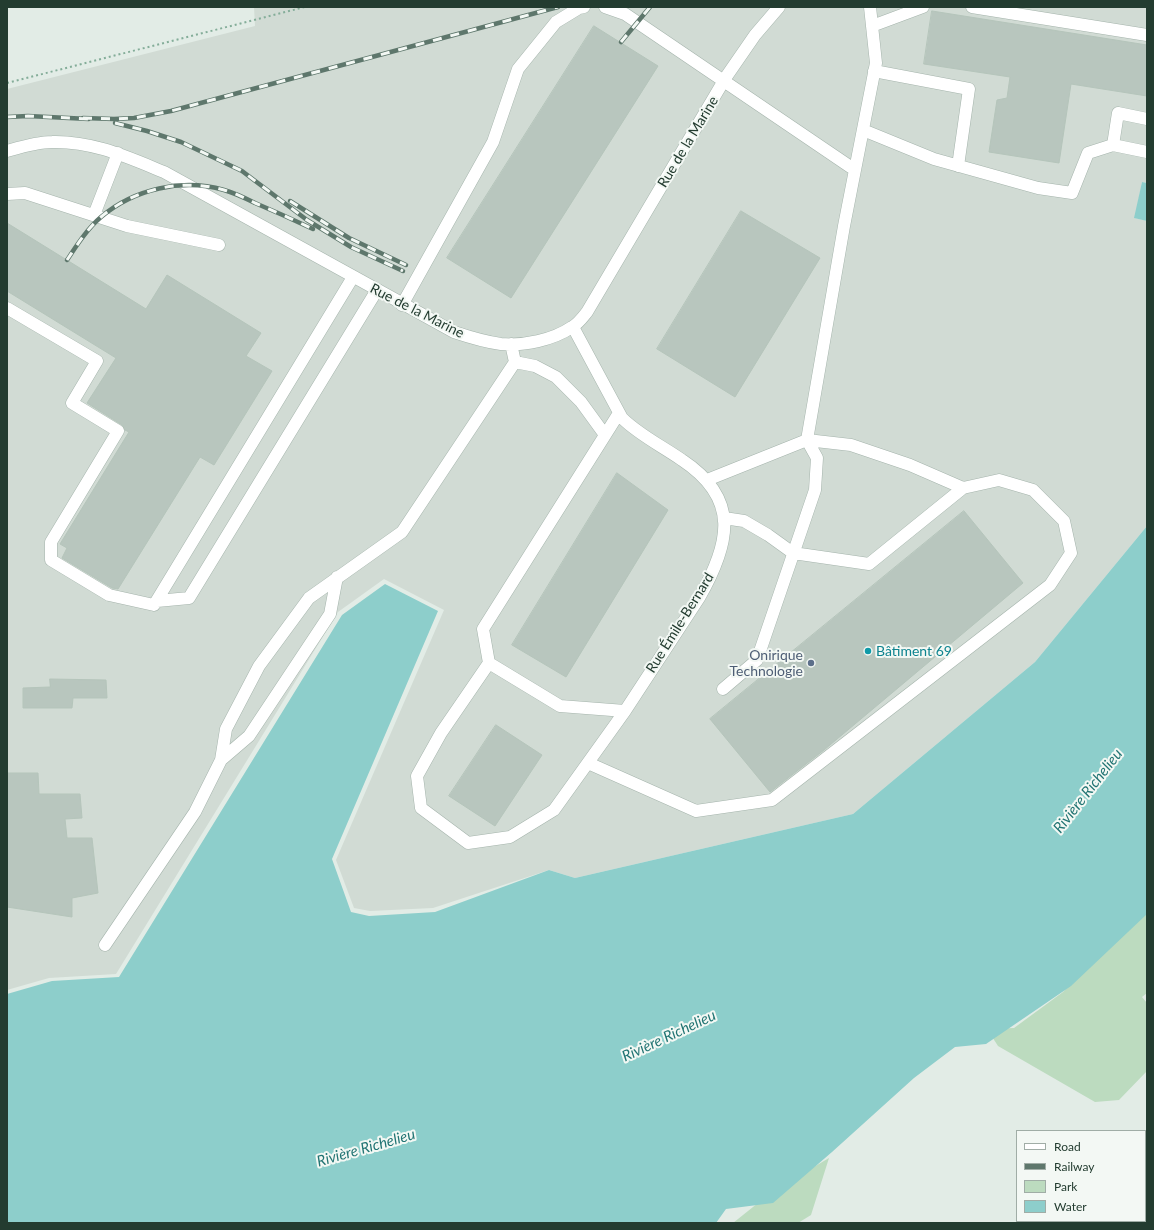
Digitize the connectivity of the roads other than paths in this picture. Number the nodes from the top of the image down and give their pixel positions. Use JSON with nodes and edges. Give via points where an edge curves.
{"nodes":[{"id":1,"x":584,"y":7,"type":"edge"},
{"id":2,"x":605,"y":7,"type":"edge"},
{"id":3,"x":779,"y":7,"type":"edge"},
{"id":4,"x":870,"y":7,"type":"edge"},
{"id":5,"x":923,"y":7,"type":"edge"},
{"id":6,"x":972,"y":7,"type":"edge"},
{"id":7,"x":872,"y":26,"type":"junction"},
{"id":8,"x":1147,"y":34,"type":"edge"},
{"id":9,"x":874,"y":72,"type":"junction"},
{"id":10,"x":724,"y":82,"type":"junction"},
{"id":11,"x":1147,"y":119,"type":"edge"},
{"id":12,"x":863,"y":130,"type":"junction"},
{"id":13,"x":1114,"y":146,"type":"junction"},
{"id":14,"x":7,"y":151,"type":"edge"},
{"id":15,"x":1147,"y":152,"type":"edge"},
{"id":16,"x":118,"y":154,"type":"junction"},
{"id":17,"x":958,"y":166,"type":"junction"},
{"id":18,"x":855,"y":170,"type":"junction"},
{"id":19,"x":7,"y":194,"type":"edge"},
{"id":20,"x":94,"y":215,"type":"junction"},
{"id":21,"x":219,"y":245,"type":"dead end"},
{"id":22,"x":353,"y":277,"type":"junction"},
{"id":23,"x":377,"y":290,"type":"junction"},
{"id":24,"x":402,"y":305,"type":"junction"},
{"id":25,"x":7,"y":308,"type":"edge"},
{"id":26,"x":573,"y":327,"type":"junction"},
{"id":27,"x":511,"y":344,"type":"junction"},
{"id":28,"x":515,"y":362,"type":"junction"},
{"id":29,"x":619,"y":413,"type":"junction"},
{"id":30,"x":605,"y":435,"type":"junction"},
{"id":31,"x":808,"y":440,"type":"junction"},
{"id":32,"x":707,"y":480,"type":"junction"},
{"id":33,"x":963,"y":488,"type":"junction"},
{"id":34,"x":724,"y":518,"type":"junction"},
{"id":35,"x":793,"y":553,"type":"junction"},
{"id":36,"x":337,"y":577,"type":"junction"},
{"id":37,"x":157,"y":601,"type":"junction"},
{"id":38,"x":489,"y":663,"type":"junction"},
{"id":39,"x":723,"y":689,"type":"dead end"},
{"id":40,"x":625,"y":711,"type":"junction"},
{"id":41,"x":221,"y":760,"type":"junction"},
{"id":42,"x":588,"y":763,"type":"junction"},
{"id":43,"x":105,"y":945,"type":"dead end"}],
"edges":[{"from":1,"to":24,"type":"street","via":[[556,22],[518,69],[493,142]]},
{"from":2,"to":10,"type":"street","via":[[625,14]]},
{"from":3,"to":10,"type":"street","name":"Rue de la Marine","via":[[755,35]]},
{"from":4,"to":7,"type":"street"},
{"from":5,"to":7,"type":"street"},
{"from":6,"to":8,"type":"street"},
{"from":7,"to":9,"type":"street","via":[[876,63]]},
{"from":9,"to":12,"type":"street"},
{"from":9,"to":17,"type":"street","via":[[969,89]]},
{"from":10,"to":18,"type":"street"},
{"from":10,"to":26,"type":"street","name":"Rue de la Marine","via":[[587,312]]},
{"from":11,"to":13,"type":"street","via":[[1118,113]]},
{"from":12,"to":17,"type":"street"},
{"from":12,"to":18,"type":"street"},
{"from":13,"to":15,"type":"street"},
{"from":13,"to":17,"type":"street","via":[[1088,153],[1072,193],[1038,188]]},
{"from":14,"to":16,"type":"street","name":"Rue de la Marine","via":[[51,142],[85,144]]},
{"from":16,"to":20,"type":"street"},
{"from":16,"to":22,"type":"street","name":"Rue de la Marine","via":[[164,172]]},
{"from":18,"to":31,"type":"street"},
{"from":19,"to":20,"type":"street","via":[[25,193]]},
{"from":20,"to":21,"type":"street","via":[[127,226]]},
{"from":22,"to":23,"type":"street","name":"Rue de la Marine"},
{"from":22,"to":37,"type":"street"},
{"from":23,"to":24,"type":"street","name":"Rue de la Marine"},
{"from":23,"to":37,"type":"street","via":[[189,598]]},
{"from":24,"to":27,"type":"street","name":"Rue de la Marine","via":[[454,332],[477,340]]},
{"from":25,"to":37,"type":"street","via":[[97,361],[72,403],[118,431],[51,542],[52,560],[109,595],[154,605]]},
{"from":26,"to":27,"type":"street","name":"Rue de la Marine","via":[[540,340]]},
{"from":26,"to":29,"type":"street","name":"Rue Émile-Bernard"},
{"from":27,"to":28,"type":"street"},
{"from":28,"to":30,"type":"street","via":[[535,366],[556,377],[582,402]]},
{"from":28,"to":36,"type":"street","via":[[402,532]]},
{"from":29,"to":30,"type":"street"},
{"from":29,"to":32,"type":"street","name":"Rue Émile-Bernard","via":[[630,426],[684,461]]},
{"from":30,"to":38,"type":"street","via":[[483,629]]},
{"from":31,"to":32,"type":"street"},
{"from":31,"to":33,"type":"street","via":[[851,445],[910,465]]},
{"from":31,"to":35,"type":"street","via":[[817,458],[815,490]]},
{"from":32,"to":34,"type":"street","name":"Rue Émile-Bernard","via":[[716,492]]},
{"from":33,"to":35,"type":"street","via":[[869,564]]},
{"from":33,"to":42,"type":"street","via":[[999,480],[1033,490],[1064,521],[1071,554],[1050,585],[772,800],[696,811]]},
{"from":34,"to":35,"type":"street","via":[[744,521]]},
{"from":34,"to":40,"type":"street","name":"Rue Émile-Bernard","via":[[722,547],[708,581]]},
{"from":35,"to":39,"type":"street","via":[[756,660]]},
{"from":36,"to":41,"type":"street","via":[[330,614],[249,736]]},
{"from":36,"to":41,"type":"street","via":[[309,598],[259,666],[226,729]]},
{"from":38,"to":40,"type":"street","via":[[560,706]]},
{"from":38,"to":42,"type":"street","name":"Rue Émile-Bernard","via":[[441,733],[417,776],[421,808],[468,843],[510,837],[554,810]]},
{"from":40,"to":42,"type":"street","name":"Rue Émile-Bernard"},
{"from":41,"to":43,"type":"street","via":[[195,812]]}]}
